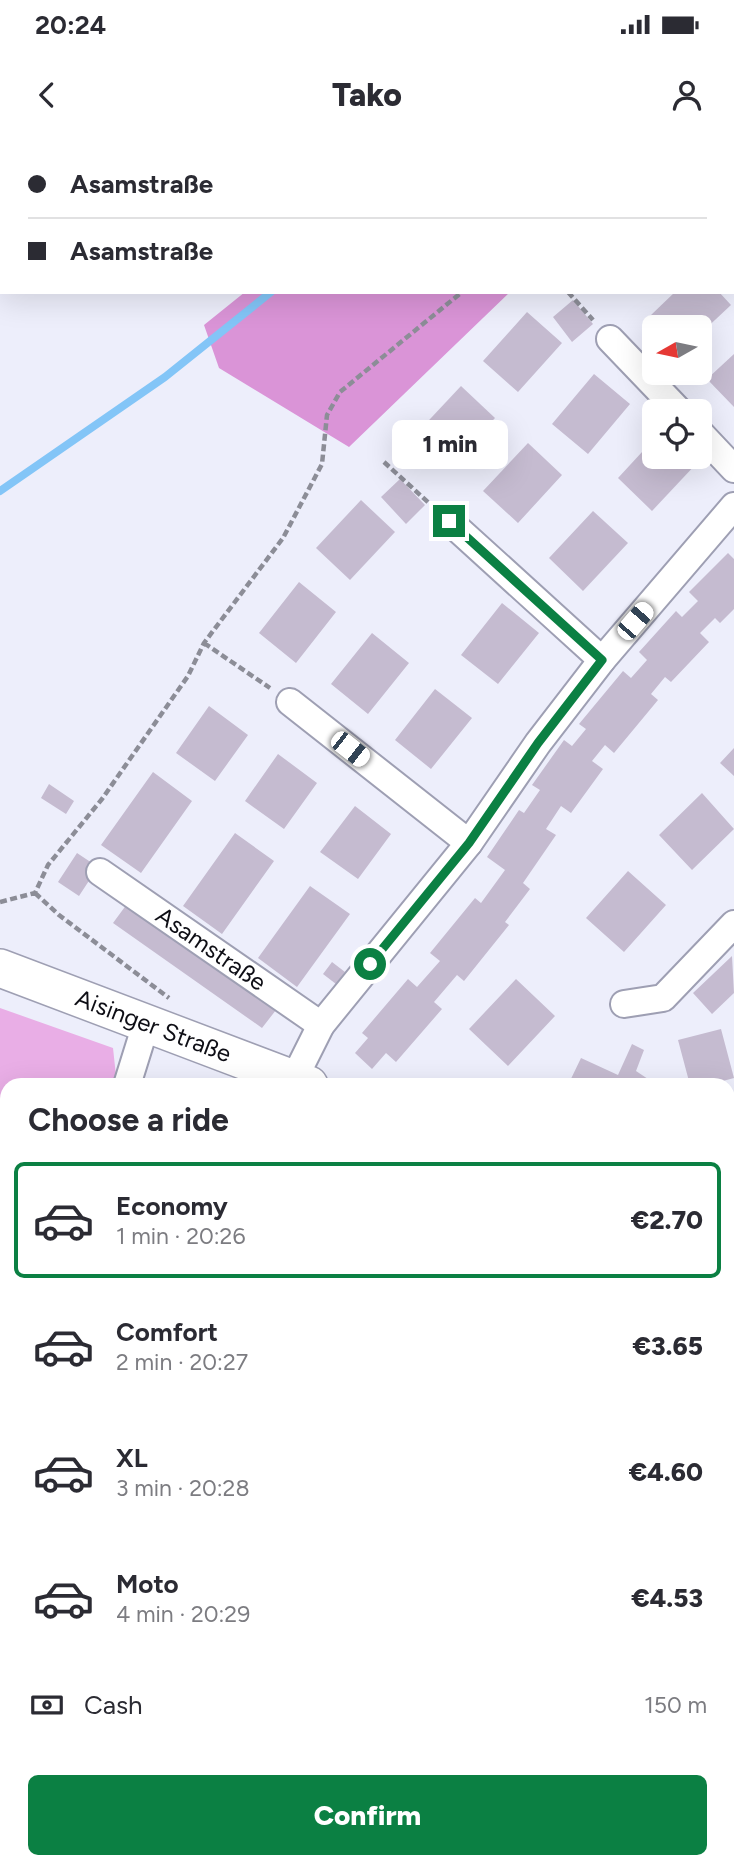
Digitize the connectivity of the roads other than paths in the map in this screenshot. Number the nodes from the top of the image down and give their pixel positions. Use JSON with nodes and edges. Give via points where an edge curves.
{"nodes":[{"id":1,"x":610,"y":339,"type":"road end"},
{"id":2,"x":668,"y":399,"type":"edge"},
{"id":3,"x":712,"y":446,"type":"edge"},
{"id":4,"x":734,"y":469,"type":"edge"},
{"id":5,"x":734,"y":506,"type":"edge"},
{"id":6,"x":449,"y":521,"type":"road end"},
{"id":7,"x":602,"y":660,"type":"junction"},
{"id":8,"x":290,"y":702,"type":"road end"},
{"id":9,"x":469,"y":843,"type":"junction"},
{"id":10,"x":100,"y":872,"type":"dead end"},
{"id":11,"x":734,"y":924,"type":"edge"},
{"id":12,"x":0,"y":968,"type":"edge"},
{"id":13,"x":624,"y":1004,"type":"dead end"},
{"id":14,"x":321,"y":1025,"type":"junction"},
{"id":15,"x":160,"y":1028,"type":"junction"},
{"id":16,"x":131,"y":1078,"type":"edge"},
{"id":17,"x":291,"y":1078,"type":"edge"},
{"id":18,"x":302,"y":1078,"type":"edge"}],
"edges":[{"from":1,"to":2,"type":"street"},
{"from":3,"to":4,"type":"street"},
{"from":5,"to":7,"type":"street"},
{"from":6,"to":7,"type":"street"},
{"from":7,"to":9,"type":"street"},
{"from":8,"to":9,"type":"street"},
{"from":9,"to":14,"type":"street"},
{"from":10,"to":14,"type":"street","name":"Asamstraße"},
{"from":11,"to":13,"type":"street","via":[[663,998]]},
{"from":12,"to":15,"type":"main road","name":"Aisinger Straße"},
{"from":14,"to":18,"type":"street"},
{"from":15,"to":16,"type":"street"},
{"from":15,"to":17,"type":"main road","name":"Aisinger Straße"}]}
